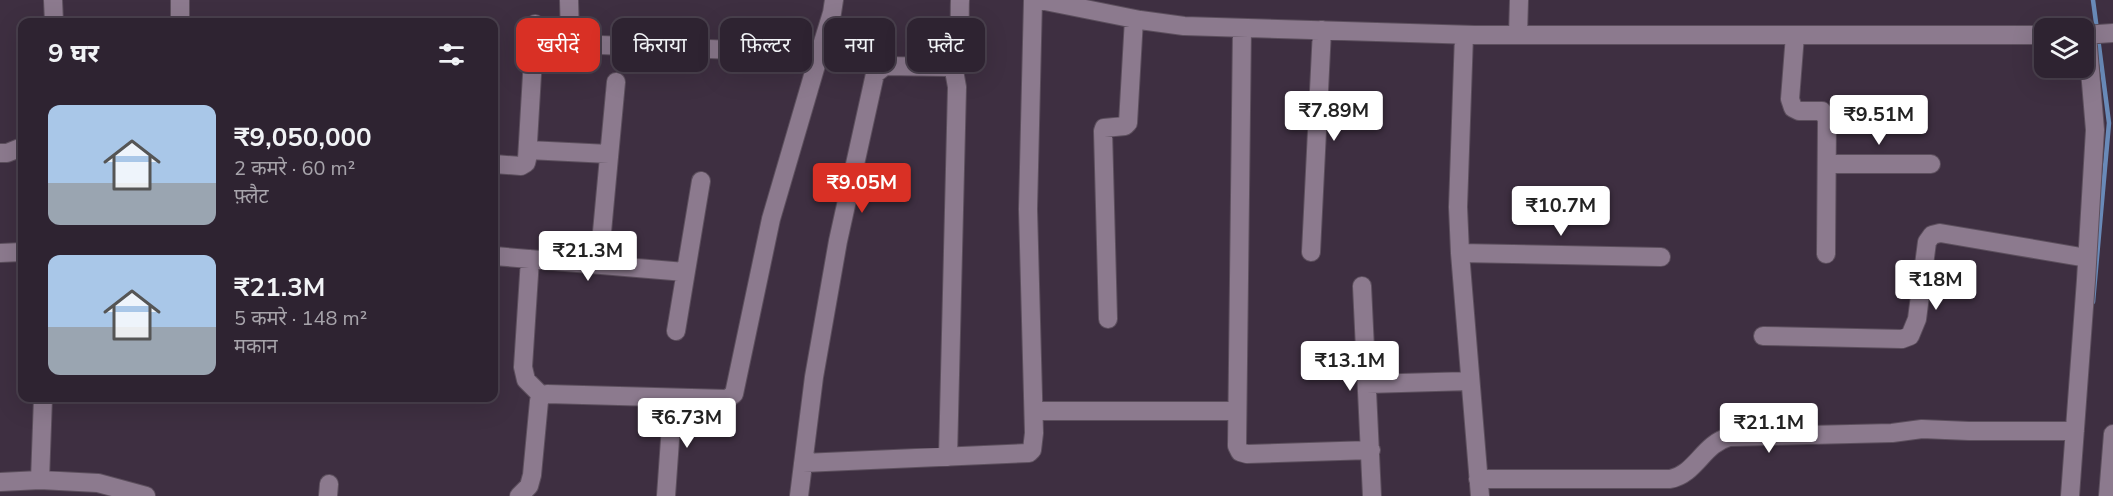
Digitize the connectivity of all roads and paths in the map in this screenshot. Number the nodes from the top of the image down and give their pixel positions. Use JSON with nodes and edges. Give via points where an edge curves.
{"nodes":[{"id":1,"x":53,"y":0,"type":"edge"},
{"id":2,"x":180,"y":0,"type":"edge"},
{"id":3,"x":569,"y":0,"type":"edge"},
{"id":4,"x":834,"y":0,"type":"edge"},
{"id":5,"x":960,"y":0,"type":"edge"},
{"id":6,"x":1033,"y":0,"type":"edge"},
{"id":7,"x":1040,"y":0,"type":"edge"},
{"id":8,"x":1519,"y":0,"type":"edge"},
{"id":9,"x":1100,"y":6,"type":"edge"},
{"id":10,"x":54,"y":18,"type":"edge"},
{"id":11,"x":180,"y":18,"type":"edge"},
{"id":12,"x":959,"y":18,"type":"edge"},
{"id":13,"x":1134,"y":18,"type":"junction"},
{"id":14,"x":1242,"y":28,"type":"junction"},
{"id":15,"x":1322,"y":30,"type":"junction"},
{"id":16,"x":2113,"y":33,"type":"edge"},
{"id":17,"x":1464,"y":35,"type":"junction"},
{"id":18,"x":1518,"y":35,"type":"junction"},
{"id":19,"x":1796,"y":35,"type":"junction"},
{"id":20,"x":2034,"y":35,"type":"edge"},
{"id":21,"x":2094,"y":35,"type":"edge"},
{"id":22,"x":720,"y":49,"type":"edge"},
{"id":23,"x":907,"y":67,"type":"edge"},
{"id":24,"x":532,"y":72,"type":"edge"},
{"id":25,"x":954,"y":72,"type":"edge"},
{"id":26,"x":2091,"y":78,"type":"edge"},
{"id":27,"x":616,"y":82,"type":"dead end"},
{"id":28,"x":18,"y":149,"type":"edge"},
{"id":29,"x":528,"y":150,"type":"junction"},
{"id":30,"x":0,"y":153,"type":"edge"},
{"id":31,"x":609,"y":154,"type":"junction"},
{"id":32,"x":498,"y":164,"type":"edge"},
{"id":33,"x":1827,"y":164,"type":"junction"},
{"id":34,"x":1931,"y":164,"type":"dead end"},
{"id":35,"x":701,"y":181,"type":"dead end"},
{"id":36,"x":18,"y":252,"type":"edge"},
{"id":37,"x":1311,"y":252,"type":"dead end"},
{"id":38,"x":0,"y":253,"type":"edge"},
{"id":39,"x":1460,"y":254,"type":"junction"},
{"id":40,"x":1826,"y":254,"type":"dead end"},
{"id":41,"x":498,"y":256,"type":"edge"},
{"id":42,"x":1661,"y":258,"type":"dead end"},
{"id":43,"x":2087,"y":258,"type":"junction"},
{"id":44,"x":530,"y":259,"type":"junction"},
{"id":45,"x":599,"y":264,"type":"junction"},
{"id":46,"x":686,"y":272,"type":"junction"},
{"id":47,"x":1362,"y":286,"type":"dead end"},
{"id":48,"x":1108,"y":319,"type":"dead end"},
{"id":49,"x":676,"y":331,"type":"dead end"},
{"id":50,"x":1763,"y":336,"type":"dead end"},
{"id":51,"x":1470,"y":381,"type":"junction"},
{"id":52,"x":1367,"y":384,"type":"junction"},
{"id":53,"x":542,"y":396,"type":"junction"},
{"id":54,"x":673,"y":398,"type":"junction"},
{"id":55,"x":43,"y":402,"type":"edge"},
{"id":56,"x":1034,"y":411,"type":"junction"},
{"id":57,"x":1237,"y":411,"type":"junction"},
{"id":58,"x":2075,"y":431,"type":"junction"},
{"id":59,"x":2113,"y":434,"type":"edge"},
{"id":60,"x":1371,"y":450,"type":"junction"},
{"id":61,"x":948,"y":457,"type":"junction"},
{"id":62,"x":803,"y":463,"type":"junction"},
{"id":63,"x":40,"y":480,"type":"junction"},
{"id":64,"x":0,"y":482,"type":"edge"},
{"id":65,"x":1479,"y":488,"type":"edge"},
{"id":66,"x":1619,"y":488,"type":"edge"},
{"id":67,"x":146,"y":496,"type":"edge"},
{"id":68,"x":519,"y":496,"type":"edge"},
{"id":69,"x":666,"y":496,"type":"edge"},
{"id":70,"x":799,"y":496,"type":"edge"},
{"id":71,"x":1372,"y":496,"type":"edge"},
{"id":72,"x":2070,"y":496,"type":"edge"},
{"id":73,"x":2108,"y":496,"type":"edge"}],
"edges":[{"from":1,"to":10,"type":"street"},
{"from":2,"to":11,"type":"street"},
{"from":3,"to":22,"type":"street","via":[[573,44]]},
{"from":4,"to":54,"type":"street","via":[[771,219],[734,394],[727,399]]},
{"from":5,"to":12,"type":"street"},
{"from":6,"to":56,"type":"street","via":[[1028,209]]},
{"from":7,"to":9,"type":"street"},
{"from":8,"to":18,"type":"street"},
{"from":9,"to":13,"type":"street"},
{"from":13,"to":14,"type":"street","via":[[1184,26]]},
{"from":13,"to":48,"type":"street","via":[[1128,123],[1103,131]]},
{"from":14,"to":15,"type":"street"},
{"from":14,"to":57,"type":"street"},
{"from":15,"to":17,"type":"street"},
{"from":15,"to":37,"type":"street"},
{"from":16,"to":21,"type":"street"},
{"from":17,"to":18,"type":"street"},
{"from":17,"to":39,"type":"street"},
{"from":18,"to":19,"type":"street"},
{"from":19,"to":20,"type":"street"},
{"from":19,"to":33,"type":"street","via":[[1790,99],[1800,111],[1825,114]]},
{"from":23,"to":62,"type":"street","via":[[885,66],[875,74],[838,241]]},
{"from":24,"to":29,"type":"street"},
{"from":25,"to":61,"type":"street"},
{"from":26,"to":43,"type":"street","via":[[2095,130]]},
{"from":27,"to":31,"type":"street"},
{"from":28,"to":30,"type":"street"},
{"from":29,"to":31,"type":"street"},
{"from":29,"to":32,"type":"street","via":[[526,163],[521,166]]},
{"from":31,"to":45,"type":"street"},
{"from":33,"to":34,"type":"street"},
{"from":33,"to":40,"type":"street"},
{"from":35,"to":46,"type":"street"},
{"from":36,"to":38,"type":"street"},
{"from":39,"to":42,"type":"street"},
{"from":39,"to":51,"type":"street"},
{"from":41,"to":44,"type":"street"},
{"from":43,"to":50,"type":"street","via":[[1940,233],[1927,242],[1917,319],[1910,336]]},
{"from":43,"to":58,"type":"street"},
{"from":44,"to":45,"type":"street"},
{"from":44,"to":53,"type":"street","via":[[523,367],[526,380]]},
{"from":45,"to":46,"type":"street"},
{"from":46,"to":49,"type":"street"},
{"from":47,"to":52,"type":"street"},
{"from":51,"to":52,"type":"street"},
{"from":51,"to":65,"type":"street"},
{"from":52,"to":60,"type":"street"},
{"from":53,"to":54,"type":"street"},
{"from":53,"to":68,"type":"street","via":[[532,475],[529,486]]},
{"from":54,"to":69,"type":"street"},
{"from":55,"to":63,"type":"street"},
{"from":56,"to":57,"type":"street"},
{"from":56,"to":61,"type":"street","via":[[1034,444],[1029,453]]},
{"from":57,"to":60,"type":"street","via":[[1240,452]]},
{"from":58,"to":66,"type":"street","via":[[1922,429],[1729,437],[1712,444],[1678,478]]},
{"from":58,"to":72,"type":"street"},
{"from":59,"to":73,"type":"street"},
{"from":60,"to":71,"type":"street"},
{"from":61,"to":62,"type":"street"},
{"from":62,"to":70,"type":"street"},
{"from":63,"to":64,"type":"street"},
{"from":63,"to":67,"type":"street","via":[[98,483]]},
{"from":65,"to":66,"type":"street"}]}
